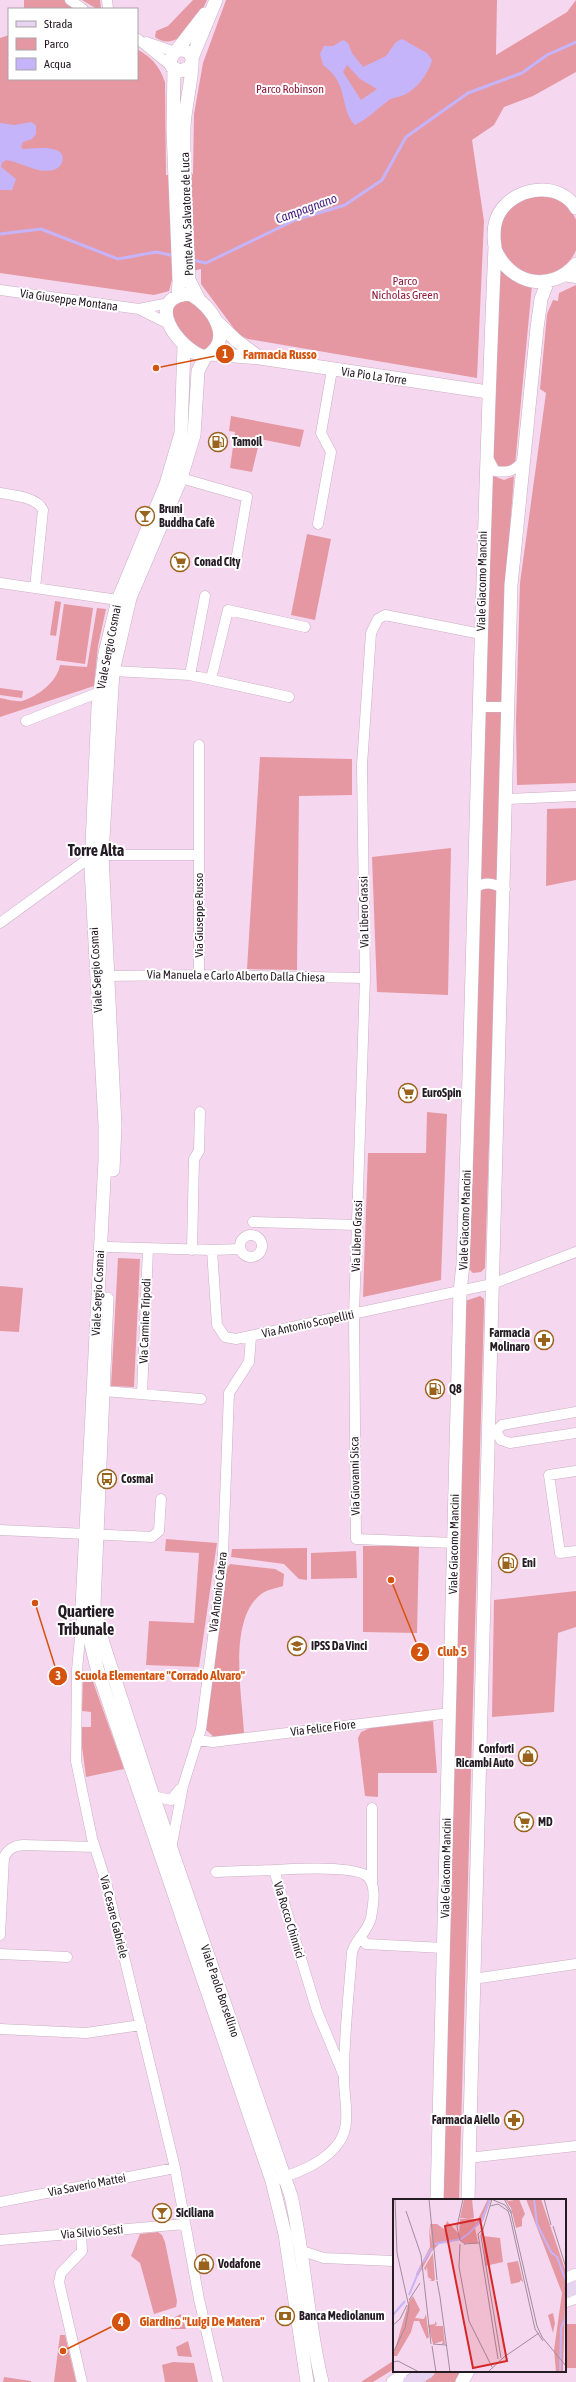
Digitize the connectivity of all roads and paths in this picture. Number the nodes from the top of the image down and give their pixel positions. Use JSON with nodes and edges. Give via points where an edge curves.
{"nodes":[{"id":1,"x":70,"y":0,"type":"edge"},
{"id":2,"x":216,"y":0,"type":"edge"},
{"id":3,"x":82,"y":8,"type":"edge"},
{"id":4,"x":138,"y":39,"type":"edge"},
{"id":5,"x":138,"y":40,"type":"edge"},
{"id":6,"x":176,"y":51,"type":"junction"},
{"id":7,"x":192,"y":60,"type":"junction"},
{"id":8,"x":173,"y":67,"type":"junction"},
{"id":9,"x":179,"y":128,"type":"junction"},
{"id":10,"x":576,"y":192,"type":"edge"},
{"id":11,"x":560,"y":194,"type":"junction"},
{"id":12,"x":576,"y":208,"type":"edge"},
{"id":13,"x":495,"y":247,"type":"junction"},
{"id":14,"x":576,"y":264,"type":"edge"},
{"id":15,"x":563,"y":276,"type":"junction"},
{"id":16,"x":576,"y":278,"type":"edge"},
{"id":17,"x":184,"y":280,"type":"junction"},
{"id":18,"x":548,"y":281,"type":"junction"},
{"id":19,"x":0,"y":290,"type":"edge"},
{"id":20,"x":198,"y":298,"type":"junction"},
{"id":21,"x":173,"y":299,"type":"junction"},
{"id":22,"x":139,"y":309,"type":"junction"},
{"id":23,"x":167,"y":323,"type":"junction"},
{"id":24,"x":218,"y":323,"type":"junction"},
{"id":25,"x":184,"y":346,"type":"junction"},
{"id":26,"x":208,"y":356,"type":"junction"},
{"id":27,"x":260,"y":358,"type":"junction"},
{"id":28,"x":332,"y":370,"type":"junction"},
{"id":29,"x":488,"y":392,"type":"junction"},
{"id":30,"x":487,"y":456,"type":"junction"},
{"id":31,"x":524,"y":460,"type":"junction"},
{"id":32,"x":181,"y":478,"type":"junction"},
{"id":33,"x":0,"y":493,"type":"edge"},
{"id":34,"x":318,"y":524,"type":"dead end"},
{"id":35,"x":236,"y":561,"type":"dead end"},
{"id":36,"x":0,"y":583,"type":"edge"},
{"id":37,"x":35,"y":588,"type":"junction"},
{"id":38,"x":205,"y":596,"type":"dead end"},
{"id":39,"x":118,"y":600,"type":"junction"},
{"id":40,"x":305,"y":627,"type":"dead end"},
{"id":41,"x":481,"y":634,"type":"junction"},
{"id":42,"x":113,"y":671,"type":"junction"},
{"id":43,"x":190,"y":674,"type":"junction"},
{"id":44,"x":211,"y":679,"type":"junction"},
{"id":45,"x":100,"y":692,"type":"junction"},
{"id":46,"x":289,"y":697,"type":"dead end"},
{"id":47,"x":479,"y":706,"type":"junction"},
{"id":48,"x":508,"y":708,"type":"junction"},
{"id":49,"x":26,"y":721,"type":"dead end"},
{"id":50,"x":200,"y":745,"type":"dead end"},
{"id":51,"x":576,"y":796,"type":"edge"},
{"id":52,"x":507,"y":799,"type":"junction"},
{"id":53,"x":199,"y":855,"type":"junction"},
{"id":54,"x":97,"y":856,"type":"junction"},
{"id":55,"x":474,"y":888,"type":"junction"},
{"id":56,"x":505,"y":889,"type":"junction"},
{"id":57,"x":0,"y":923,"type":"edge"},
{"id":58,"x":199,"y":974,"type":"junction"},
{"id":59,"x":102,"y":976,"type":"junction"},
{"id":60,"x":365,"y":978,"type":"junction"},
{"id":61,"x":200,"y":1112,"type":"dead end"},
{"id":62,"x":253,"y":1222,"type":"dead end"},
{"id":63,"x":357,"y":1225,"type":"junction"},
{"id":64,"x":109,"y":1247,"type":"junction"},
{"id":65,"x":148,"y":1249,"type":"junction"},
{"id":66,"x":240,"y":1249,"type":"dead end"},
{"id":67,"x":192,"y":1250,"type":"junction"},
{"id":68,"x":212,"y":1250,"type":"junction"},
{"id":69,"x":576,"y":1252,"type":"edge"},
{"id":70,"x":492,"y":1284,"type":"junction"},
{"id":71,"x":460,"y":1291,"type":"junction"},
{"id":72,"x":354,"y":1314,"type":"junction"},
{"id":73,"x":251,"y":1337,"type":"junction"},
{"id":74,"x":104,"y":1391,"type":"junction"},
{"id":75,"x":142,"y":1394,"type":"junction"},
{"id":76,"x":202,"y":1399,"type":"dead end"},
{"id":77,"x":576,"y":1412,"type":"edge"},
{"id":78,"x":492,"y":1431,"type":"junction"},
{"id":79,"x":576,"y":1433,"type":"edge"},
{"id":80,"x":576,"y":1471,"type":"edge"},
{"id":81,"x":160,"y":1499,"type":"dead end"},
{"id":82,"x":0,"y":1530,"type":"edge"},
{"id":83,"x":93,"y":1535,"type":"junction"},
{"id":84,"x":454,"y":1543,"type":"junction"},
{"id":85,"x":576,"y":1551,"type":"edge"},
{"id":86,"x":88,"y":1606,"type":"junction"},
{"id":87,"x":94,"y":1659,"type":"junction"},
{"id":88,"x":77,"y":1670,"type":"junction"},
{"id":89,"x":450,"y":1713,"type":"junction"},
{"id":90,"x":197,"y":1740,"type":"junction"},
{"id":91,"x":183,"y":1786,"type":"junction"},
{"id":92,"x":153,"y":1796,"type":"junction"},
{"id":93,"x":372,"y":1808,"type":"dead end"},
{"id":94,"x":95,"y":1847,"type":"junction"},
{"id":95,"x":171,"y":1849,"type":"junction"},
{"id":96,"x":274,"y":1870,"type":"junction"},
{"id":97,"x":216,"y":1872,"type":"dead end"},
{"id":98,"x":372,"y":1882,"type":"junction"},
{"id":99,"x":0,"y":1934,"type":"edge"},
{"id":100,"x":360,"y":1937,"type":"junction"},
{"id":101,"x":444,"y":1948,"type":"junction"},
{"id":102,"x":0,"y":1954,"type":"edge"},
{"id":103,"x":67,"y":1957,"type":"dead end"},
{"id":104,"x":576,"y":1964,"type":"edge"},
{"id":105,"x":474,"y":1979,"type":"junction"},
{"id":106,"x":141,"y":2025,"type":"junction"},
{"id":107,"x":0,"y":2029,"type":"edge"},
{"id":108,"x":344,"y":2076,"type":"junction"},
{"id":109,"x":576,"y":2146,"type":"edge"},
{"id":110,"x":468,"y":2158,"type":"junction"},
{"id":111,"x":175,"y":2168,"type":"junction"},
{"id":112,"x":285,"y":2177,"type":"junction"},
{"id":113,"x":272,"y":2181,"type":"junction"},
{"id":114,"x":437,"y":2199,"type":"edge"},
{"id":115,"x":468,"y":2199,"type":"edge"},
{"id":116,"x":0,"y":2202,"type":"edge"},
{"id":117,"x":184,"y":2224,"type":"junction"},
{"id":118,"x":81,"y":2233,"type":"junction"},
{"id":119,"x":0,"y":2240,"type":"edge"},
{"id":120,"x":302,"y":2250,"type":"junction"},
{"id":121,"x":393,"y":2260,"type":"edge"},
{"id":122,"x":576,"y":2275,"type":"edge"},
{"id":123,"x":566,"y":2280,"type":"edge"},
{"id":124,"x":576,"y":2287,"type":"edge"},
{"id":125,"x":566,"y":2292,"type":"edge"},
{"id":126,"x":576,"y":2297,"type":"edge"},
{"id":127,"x":566,"y":2302,"type":"edge"},
{"id":128,"x":408,"y":2372,"type":"edge"},
{"id":129,"x":419,"y":2372,"type":"edge"},
{"id":130,"x":426,"y":2372,"type":"edge"},
{"id":131,"x":467,"y":2372,"type":"edge"},
{"id":132,"x":82,"y":2382,"type":"edge"},
{"id":133,"x":218,"y":2382,"type":"edge"},
{"id":134,"x":307,"y":2382,"type":"edge"},
{"id":135,"x":322,"y":2382,"type":"edge"},
{"id":136,"x":393,"y":2382,"type":"edge"},
{"id":137,"x":410,"y":2382,"type":"edge"},
{"id":138,"x":420,"y":2382,"type":"edge"},
{"id":139,"x":462,"y":2382,"type":"edge"}],
"edges":[{"from":1,"to":3,"type":"street"},
{"from":2,"to":6,"type":"street"},
{"from":2,"to":7,"type":"street"},
{"from":4,"to":6,"type":"street"},
{"from":5,"to":8,"type":"street"},
{"from":6,"to":7,"type":"street","via":[[185,50]]},
{"from":6,"to":8,"type":"street","via":[[171,57]]},
{"from":7,"to":8,"type":"street","via":[[189,68],[183,71]]},
{"from":7,"to":9,"type":"street"},
{"from":8,"to":9,"type":"street"},
{"from":9,"to":17,"type":"street","name":"Ponte Avv. Salvatore de Luca"},
{"from":10,"to":11,"type":"street"},
{"from":11,"to":12,"type":"street"},
{"from":11,"to":13,"type":"street","name":"Viale Giacomo Mancini","via":[[544,190],[528,191],[514,198],[502,209],[496,221],[493,234]]},
{"from":13,"to":18,"type":"street","name":"Viale Giacomo Mancini","via":[[504,265],[521,278],[534,282]]},
{"from":13,"to":29,"type":"street","name":"Viale Giacomo Mancini"},
{"from":14,"to":15,"type":"street","name":"Viale Giacomo Mancini"},
{"from":15,"to":16,"type":"street"},
{"from":15,"to":18,"type":"street","name":"Viale Giacomo Mancini"},
{"from":17,"to":20,"type":"street","name":"Ponte Avv. Salvatore de Luca"},
{"from":17,"to":21,"type":"street","name":"Ponte Avv. Salvatore de Luca"},
{"from":18,"to":31,"type":"street","via":[[537,328]]},
{"from":19,"to":22,"type":"street","name":"Via Giuseppe Montana"},
{"from":20,"to":21,"type":"street","via":[[190,294]]},
{"from":20,"to":24,"type":"street"},
{"from":21,"to":22,"type":"street","name":"Via Giuseppe Montana"},
{"from":21,"to":23,"type":"street","via":[[166,312]]},
{"from":22,"to":23,"type":"street","name":"Via Giuseppe Montana"},
{"from":23,"to":25,"type":"street"},
{"from":24,"to":26,"type":"street","via":[[221,339]]},
{"from":24,"to":27,"type":"street","name":"Via Pio La Torre"},
{"from":25,"to":26,"type":"street","via":[[196,354]]},
{"from":25,"to":39,"type":"street","name":"Viale Sergio Cosmai","via":[[181,433],[166,484]]},
{"from":26,"to":27,"type":"street","name":"Via Pio La Torre"},
{"from":26,"to":32,"type":"street","name":"Viale Sergio Cosmai","via":[[198,371],[194,435]]},
{"from":27,"to":28,"type":"street","name":"Via Pio La Torre"},
{"from":28,"to":29,"type":"street","name":"Via Pio La Torre"},
{"from":28,"to":34,"type":"street","via":[[322,433],[331,452]]},
{"from":29,"to":30,"type":"street","name":"Viale Giacomo Mancini"},
{"from":30,"to":31,"type":"street","via":[[494,471],[505,473],[513,471]]},
{"from":30,"to":41,"type":"street","name":"Viale Giacomo Mancini"},
{"from":31,"to":48,"type":"street","via":[[512,585]]},
{"from":32,"to":35,"type":"street","via":[[247,497]]},
{"from":32,"to":42,"type":"street","name":"Viale Sergio Cosmai","via":[[130,598]]},
{"from":33,"to":37,"type":"street","via":[[33,501],[41,505],[43,510]]},
{"from":36,"to":37,"type":"street"},
{"from":37,"to":39,"type":"street"},
{"from":38,"to":43,"type":"street"},
{"from":39,"to":45,"type":"street","name":"Viale Sergio Cosmai","via":[[105,653]]},
{"from":40,"to":44,"type":"street","via":[[228,610]]},
{"from":41,"to":47,"type":"street","name":"Viale Giacomo Mancini"},
{"from":41,"to":60,"type":"street","name":"Via Libero Grassi","via":[[385,615],[378,619],[371,633],[362,765]]},
{"from":42,"to":43,"type":"street"},
{"from":42,"to":54,"type":"street","name":"Viale Sergio Cosmai"},
{"from":43,"to":44,"type":"street"},
{"from":44,"to":46,"type":"street"},
{"from":45,"to":49,"type":"street"},
{"from":45,"to":54,"type":"street","name":"Viale Sergio Cosmai"},
{"from":47,"to":48,"type":"street"},
{"from":47,"to":55,"type":"street","name":"Viale Giacomo Mancini"},
{"from":48,"to":52,"type":"street"},
{"from":50,"to":53,"type":"street","name":"Via Giuseppe Russo"},
{"from":51,"to":52,"type":"street"},
{"from":52,"to":56,"type":"street"},
{"from":53,"to":54,"type":"street","name":"Via Giuseppe Russo"},
{"from":53,"to":58,"type":"street","name":"Via Giuseppe Russo"},
{"from":54,"to":57,"type":"street"},
{"from":54,"to":59,"type":"street","name":"Viale Sergio Cosmai"},
{"from":55,"to":56,"type":"street","via":[[483,882],[494,883]]},
{"from":55,"to":71,"type":"street","name":"Viale Giacomo Mancini","via":[[464,1265]]},
{"from":56,"to":70,"type":"street"},
{"from":58,"to":59,"type":"street","name":"Via Manuela e Carlo Alberto Dalla Chiesa"},
{"from":58,"to":60,"type":"street","name":"Via Manuela e Carlo Alberto Dalla Chiesa"},
{"from":59,"to":64,"type":"street","name":"Viale Sergio Cosmai","via":[[116,1126]]},
{"from":59,"to":83,"type":"street","name":"Viale Sergio Cosmai","via":[[105,1160]]},
{"from":60,"to":63,"type":"street","name":"Via Libero Grassi"},
{"from":61,"to":67,"type":"street","via":[[199,1151],[194,1159]]},
{"from":62,"to":63,"type":"street"},
{"from":63,"to":72,"type":"street","name":"Via Libero Grassi"},
{"from":64,"to":65,"type":"street"},
{"from":64,"to":74,"type":"street","name":"Viale Sergio Cosmai"},
{"from":65,"to":67,"type":"street"},
{"from":65,"to":75,"type":"street","name":"Via Carmine Tripodi"},
{"from":66,"to":68,"type":"street"},
{"from":67,"to":68,"type":"street"},
{"from":68,"to":73,"type":"street","name":"Via Antonio Scopelliti","via":[[217,1325],[229,1339]]},
{"from":69,"to":70,"type":"street","name":"Via Antonio Scopelliti"},
{"from":70,"to":71,"type":"street","name":"Via Antonio Scopelliti"},
{"from":70,"to":78,"type":"street"},
{"from":71,"to":72,"type":"street","name":"Via Antonio Scopelliti"},
{"from":71,"to":84,"type":"street","name":"Viale Giacomo Mancini"},
{"from":72,"to":73,"type":"street","name":"Via Antonio Scopelliti"},
{"from":72,"to":84,"type":"street","name":"Via Giovanni Sisca","via":[[356,1539]]},
{"from":73,"to":90,"type":"street","name":"Via Antonio Catera","via":[[249,1362],[229,1393],[223,1553],[202,1721]]},
{"from":74,"to":75,"type":"street"},
{"from":74,"to":83,"type":"street","name":"Viale Sergio Cosmai"},
{"from":75,"to":76,"type":"street"},
{"from":77,"to":78,"type":"street","via":[[502,1425]]},
{"from":78,"to":79,"type":"street","via":[[501,1440],[510,1443]]},
{"from":78,"to":105,"type":"street"},
{"from":80,"to":85,"type":"street","via":[[549,1475],[560,1553]]},
{"from":81,"to":83,"type":"street","via":[[159,1531],[155,1536]]},
{"from":82,"to":83,"type":"street"},
{"from":83,"to":86,"type":"street","name":"Viale Sergio Cosmai"},
{"from":84,"to":89,"type":"street","name":"Viale Giacomo Mancini"},
{"from":86,"to":87,"type":"street","name":"Viale Paolo Borsellino"},
{"from":86,"to":88,"type":"street","name":"Via Cesare Gabriele"},
{"from":86,"to":92,"type":"street","name":"Viale Paolo Borsellino","via":[[103,1643]]},
{"from":87,"to":88,"type":"street","via":[[85,1661]]},
{"from":87,"to":113,"type":"street","name":"Viale Paolo Borsellino"},
{"from":88,"to":94,"type":"street","name":"Via Cesare Gabriele","via":[[76,1761]]},
{"from":89,"to":90,"type":"street","name":"Via Felice Fiore","via":[[213,1742]]},
{"from":89,"to":101,"type":"street","name":"Viale Giacomo Mancini"},
{"from":90,"to":91,"type":"street","name":"Via Antonio Catera"},
{"from":91,"to":92,"type":"street","via":[[171,1800]]},
{"from":91,"to":95,"type":"street","name":"Via Antonio Catera"},
{"from":92,"to":95,"type":"street","name":"Viale Paolo Borsellino"},
{"from":93,"to":98,"type":"street"},
{"from":94,"to":99,"type":"street","via":[[23,1845],[13,1846],[7,1851],[4,1857]]},
{"from":94,"to":106,"type":"street","name":"Via Cesare Gabriele"},
{"from":95,"to":112,"type":"street","name":"Viale Paolo Borsellino"},
{"from":96,"to":97,"type":"street"},
{"from":96,"to":98,"type":"street","name":"Via Rocco Chinnici","via":[[323,1869],[361,1872]]},
{"from":96,"to":108,"type":"street","name":"Via Rocco Chinnici","via":[[317,2011]]},
{"from":98,"to":100,"type":"street","name":"Via Rocco Chinnici","via":[[374,1889],[371,1918],[367,1929]]},
{"from":100,"to":101,"type":"street","via":[[366,1944]]},
{"from":100,"to":108,"type":"street","name":"Via Rocco Chinnici","via":[[352,1952]]},
{"from":101,"to":114,"type":"street","name":"Viale Giacomo Mancini"},
{"from":102,"to":103,"type":"street"},
{"from":104,"to":105,"type":"street"},
{"from":105,"to":110,"type":"street"},
{"from":106,"to":107,"type":"street","via":[[86,2033]]},
{"from":106,"to":111,"type":"street","name":"Via Cesare Gabriele"},
{"from":108,"to":112,"type":"street","name":"Via Rocco Chinnici","via":[[346,2117],[340,2140],[320,2160]]},
{"from":109,"to":110,"type":"street"},
{"from":110,"to":115,"type":"street"},
{"from":111,"to":116,"type":"street","name":"Via Saverio Mattei"},
{"from":111,"to":117,"type":"street","name":"Via Cesare Gabriele"},
{"from":112,"to":113,"type":"street","name":"Via Rocco Chinnici"},
{"from":112,"to":120,"type":"street","name":"Viale Paolo Borsellino"},
{"from":113,"to":134,"type":"street","name":"Viale Paolo Borsellino","via":[[285,2234]]},
{"from":117,"to":118,"type":"street","name":"Via Silvio Sesti"},
{"from":117,"to":133,"type":"street","name":"Via Cesare Gabriele"},
{"from":118,"to":119,"type":"street","name":"Via Silvio Sesti"},
{"from":118,"to":132,"type":"street","via":[[82,2251],[62,2273],[59,2282]]},
{"from":120,"to":121,"type":"street","via":[[324,2258]]},
{"from":120,"to":135,"type":"street","name":"Viale Paolo Borsellino","via":[[316,2358]]},
{"from":122,"to":123,"type":"street"},
{"from":124,"to":125,"type":"main road"},
{"from":126,"to":127,"type":"street"},
{"from":128,"to":136,"type":"street"},
{"from":129,"to":138,"type":"street"},
{"from":130,"to":137,"type":"main road","bridge":true},
{"from":131,"to":139,"type":"street"}]}
